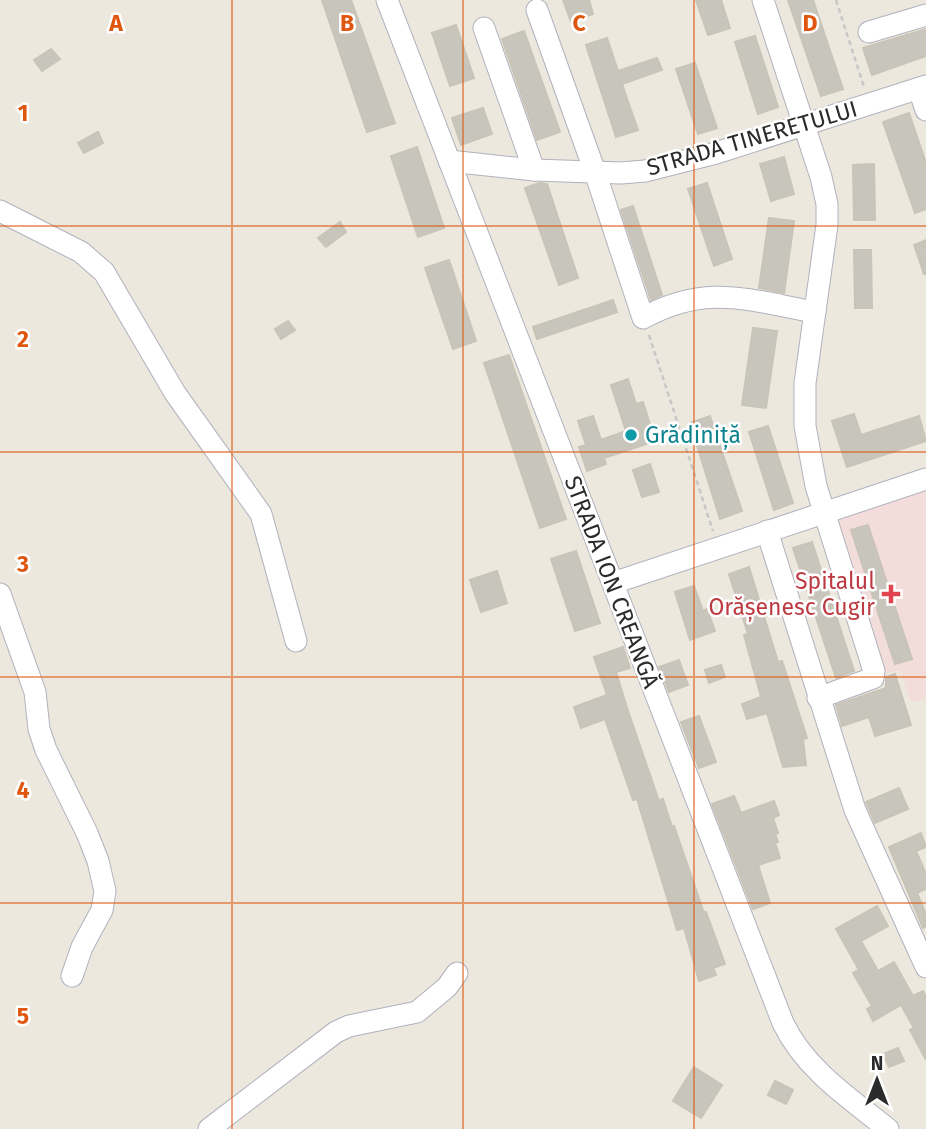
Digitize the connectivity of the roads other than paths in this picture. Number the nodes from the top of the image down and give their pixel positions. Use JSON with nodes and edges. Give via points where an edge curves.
{"nodes":[{"id":1,"x":387,"y":0,"type":"edge"},
{"id":2,"x":763,"y":0,"type":"edge"},
{"id":3,"x":537,"y":10,"type":"dead end"},
{"id":4,"x":926,"y":15,"type":"edge"},
{"id":5,"x":484,"y":28,"type":"dead end"},
{"id":6,"x":869,"y":32,"type":"dead end"},
{"id":7,"x":923,"y":87,"type":"edge"},
{"id":8,"x":926,"y":110,"type":"edge"},
{"id":9,"x":804,"y":125,"type":"junction"},
{"id":10,"x":449,"y":161,"type":"junction"},
{"id":11,"x":534,"y":170,"type":"junction"},
{"id":12,"x":595,"y":172,"type":"junction"},
{"id":13,"x":0,"y":211,"type":"edge"},
{"id":14,"x":815,"y":312,"type":"junction"},
{"id":15,"x":926,"y":480,"type":"edge"},
{"id":16,"x":824,"y":512,"type":"junction"},
{"id":17,"x":767,"y":531,"type":"junction"},
{"id":18,"x":613,"y":583,"type":"junction"},
{"id":19,"x":0,"y":594,"type":"edge"},
{"id":20,"x":296,"y":641,"type":"dead end"},
{"id":21,"x":818,"y":698,"type":"junction"},
{"id":22,"x":926,"y":967,"type":"edge"},
{"id":23,"x":457,"y":973,"type":"dead end"},
{"id":24,"x":72,"y":976,"type":"dead end"},
{"id":25,"x":209,"y":1129,"type":"edge"},
{"id":26,"x":888,"y":1129,"type":"edge"}],
"edges":[{"from":1,"to":10,"type":"street","name":"STRADA ION CREANGĂ"},
{"from":2,"to":9,"type":"street"},
{"from":3,"to":12,"type":"street"},
{"from":4,"to":6,"type":"street"},
{"from":5,"to":11,"type":"street"},
{"from":7,"to":8,"type":"street"},
{"from":7,"to":9,"type":"street","name":"STRADA TINERETULUI"},
{"from":9,"to":12,"type":"street","name":"STRADA TINERETULUI","via":[[664,167]]},
{"from":9,"to":14,"type":"street","via":[[827,204]]},
{"from":10,"to":11,"type":"street","name":"STRADA TINERETULUI"},
{"from":10,"to":18,"type":"street","name":"STRADA ION CREANGĂ"},
{"from":11,"to":12,"type":"street","name":"STRADA TINERETULUI"},
{"from":12,"to":14,"type":"street","via":[[643,318],[681,300],[717,296]]},
{"from":13,"to":20,"type":"street","via":[[81,252],[104,272],[175,393],[261,513]]},
{"from":14,"to":16,"type":"street","via":[[804,426]]},
{"from":15,"to":16,"type":"street"},
{"from":16,"to":17,"type":"street"},
{"from":16,"to":21,"type":"street","via":[[874,671],[873,678]]},
{"from":17,"to":18,"type":"street"},
{"from":17,"to":21,"type":"street"},
{"from":18,"to":26,"type":"street","name":"STRADA ION CREANGĂ","via":[[790,1037],[815,1070]]},
{"from":19,"to":24,"type":"street","via":[[35,692],[46,750],[87,833],[105,891],[102,910]]},
{"from":21,"to":22,"type":"street","via":[[855,810]]},
{"from":23,"to":25,"type":"street","via":[[447,988],[417,1012],[336,1032]]}]}
